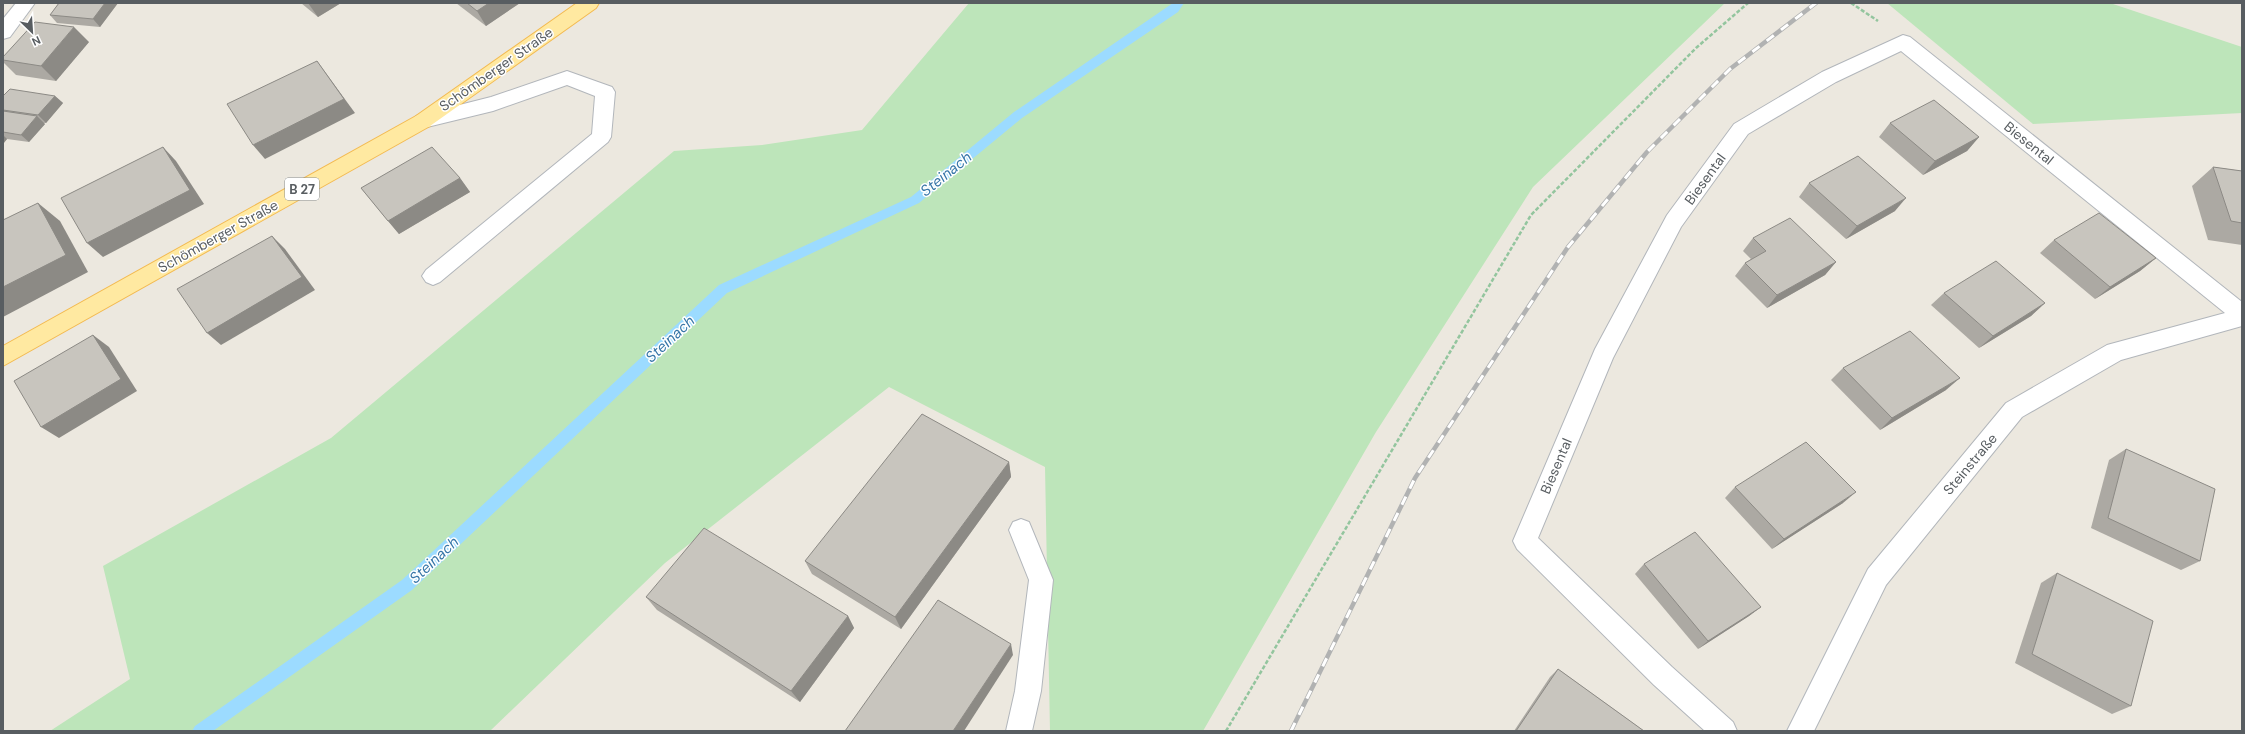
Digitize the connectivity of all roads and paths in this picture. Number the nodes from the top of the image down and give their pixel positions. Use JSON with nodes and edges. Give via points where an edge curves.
{"nodes":[{"id":1,"x":26,"y":3,"type":"edge"},
{"id":2,"x":590,"y":3,"type":"edge"},
{"id":3,"x":1748,"y":3,"type":"edge"},
{"id":4,"x":3,"y":32,"type":"edge"},
{"id":5,"x":423,"y":121,"type":"junction"},
{"id":6,"x":433,"y":276,"type":"dead end"},
{"id":7,"x":2242,"y":314,"type":"edge"},
{"id":8,"x":2242,"y":318,"type":"edge"},
{"id":9,"x":3,"y":358,"type":"edge"},
{"id":10,"x":1021,"y":530,"type":"dead end"},
{"id":11,"x":1019,"y":731,"type":"edge"},
{"id":12,"x":1226,"y":731,"type":"edge"},
{"id":13,"x":1724,"y":731,"type":"edge"},
{"id":14,"x":1800,"y":731,"type":"edge"}],
"edges":[{"from":1,"to":4,"type":"street"},
{"from":2,"to":5,"type":"main road","name":"Schömberger Straße","number":"B 27"},
{"from":3,"to":12,"type":"path","via":[[1696,48],[1531,215]]},
{"from":5,"to":6,"type":"street","via":[[493,104],[567,78],[605,92],[601,137]]},
{"from":5,"to":9,"type":"main road","name":"Schömberger Straße","number":"B 27"},
{"from":7,"to":13,"type":"street","name":"Biesental","via":[[1903,42],[1830,77],[1741,129],[1674,221],[1603,356],[1524,541],[1663,676]]},
{"from":8,"to":14,"type":"street","name":"Steinstraße","via":[[2115,352],[2014,410],[1877,577]]},
{"from":10,"to":11,"type":"street","via":[[1041,580],[1028,691]]}]}
